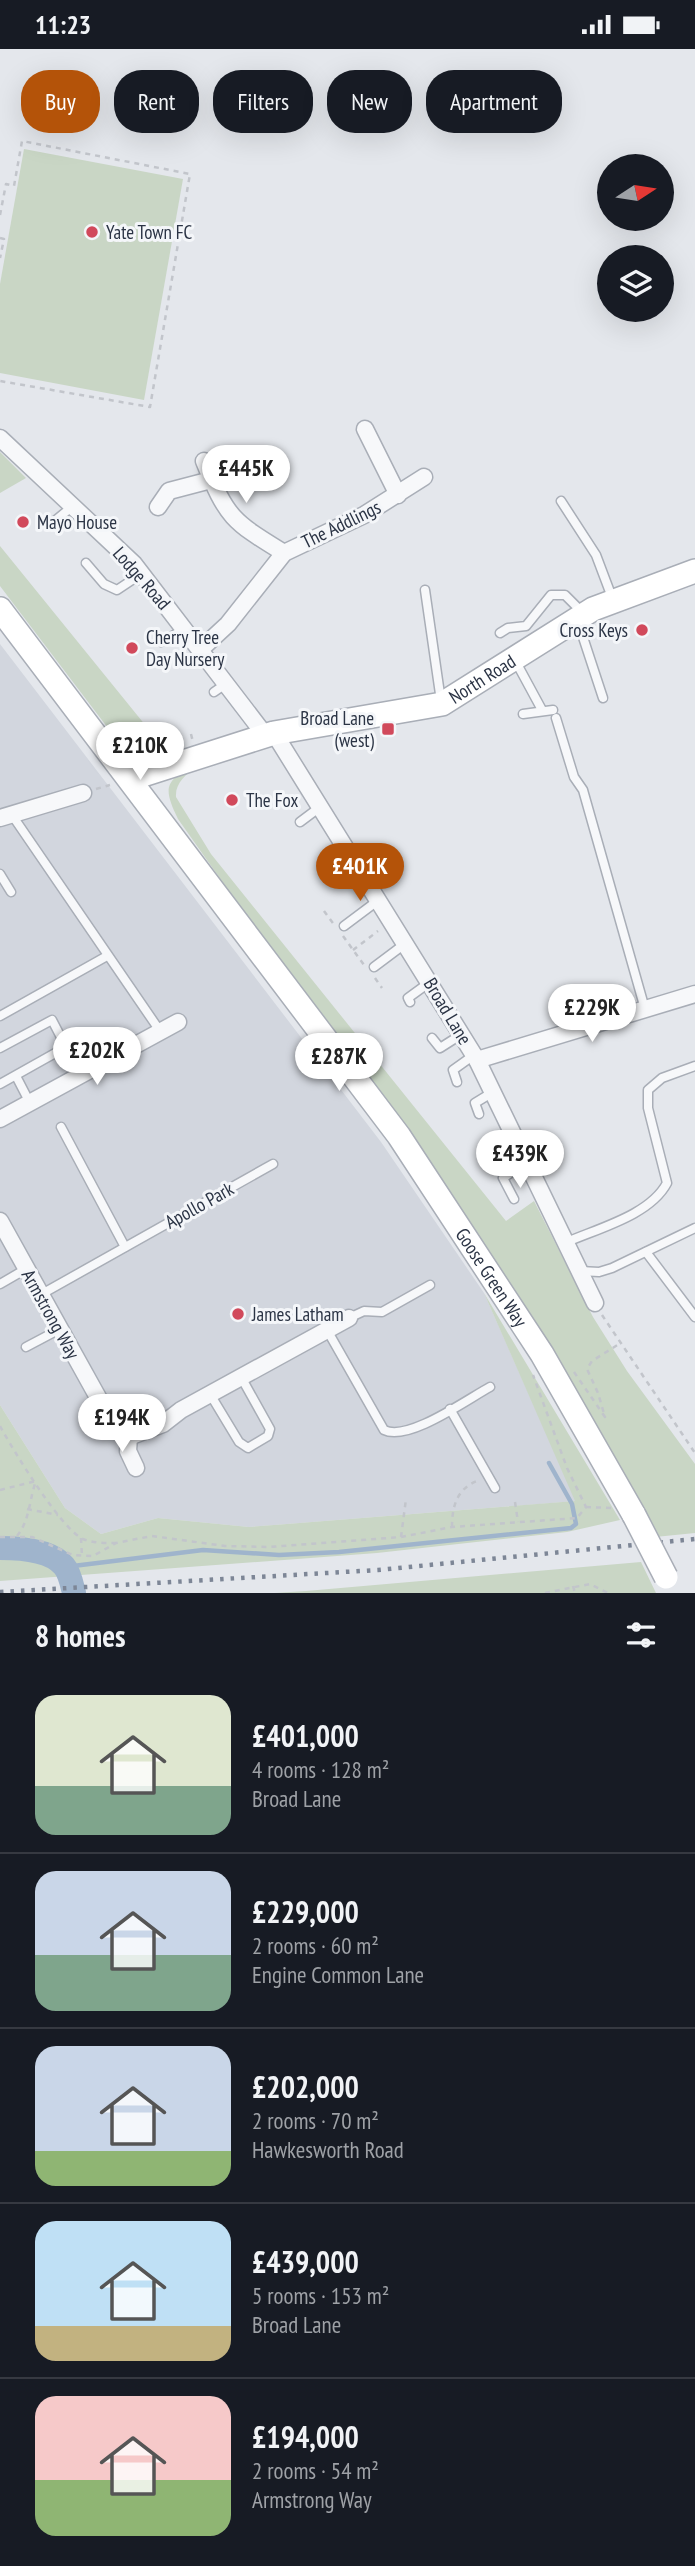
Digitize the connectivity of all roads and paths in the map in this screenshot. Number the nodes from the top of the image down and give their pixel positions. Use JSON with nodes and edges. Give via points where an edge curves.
{"nodes":[{"id":1,"x":0,"y":215,"type":"edge"},
{"id":2,"x":0,"y":238,"type":"edge"},
{"id":3,"x":0,"y":258,"type":"edge"},
{"id":4,"x":0,"y":381,"type":"edge"},
{"id":5,"x":365,"y":429,"type":"dead end"},
{"id":6,"x":0,"y":438,"type":"edge"},
{"id":7,"x":204,"y":461,"type":"dead end"},
{"id":8,"x":424,"y":478,"type":"dead end"},
{"id":9,"x":211,"y":480,"type":"junction"},
{"id":10,"x":398,"y":495,"type":"junction"},
{"id":11,"x":561,"y":501,"type":"dead end"},
{"id":12,"x":73,"y":506,"type":"junction"},
{"id":13,"x":158,"y":507,"type":"dead end"},
{"id":14,"x":51,"y":524,"type":"dead end"},
{"id":15,"x":284,"y":553,"type":"junction"},
{"id":16,"x":86,"y":563,"type":"dead end"},
{"id":17,"x":141,"y":573,"type":"junction"},
{"id":18,"x":694,"y":573,"type":"edge"},
{"id":19,"x":425,"y":590,"type":"dead end"},
{"id":20,"x":613,"y":600,"type":"junction"},
{"id":21,"x":0,"y":609,"type":"edge"},
{"id":22,"x":581,"y":617,"type":"junction"},
{"id":23,"x":185,"y":629,"type":"junction"},
{"id":24,"x":500,"y":633,"type":"dead end"},
{"id":25,"x":160,"y":642,"type":"dead end"},
{"id":26,"x":201,"y":649,"type":"junction"},
{"id":27,"x":514,"y":660,"type":"junction"},
{"id":28,"x":603,"y":698,"type":"dead end"},
{"id":29,"x":442,"y":704,"type":"junction"},
{"id":30,"x":542,"y":711,"type":"junction"},
{"id":31,"x":523,"y":714,"type":"dead end"},
{"id":32,"x":269,"y":734,"type":"junction"},
{"id":33,"x":173,"y":763,"type":"junction"},
{"id":34,"x":130,"y":779,"type":"junction"},
{"id":35,"x":83,"y":793,"type":"joint"},
{"id":36,"x":320,"y":807,"type":"junction"},
{"id":37,"x":6,"y":817,"type":"edge"},
{"id":38,"x":158,"y":818,"type":"junction"},
{"id":39,"x":300,"y":822,"type":"dead end"},
{"id":40,"x":0,"y":873,"type":"edge"},
{"id":41,"x":11,"y":892,"type":"dead end"},
{"id":42,"x":380,"y":899,"type":"junction"},
{"id":43,"x":324,"y":911,"type":"dead end"},
{"id":44,"x":392,"y":920,"type":"junction"},
{"id":45,"x":344,"y":926,"type":"dead end"},
{"id":46,"x":406,"y":943,"type":"junction"},
{"id":47,"x":353,"y":950,"type":"junction"},
{"id":48,"x":107,"y":956,"type":"junction"},
{"id":49,"x":374,"y":967,"type":"dead end"},
{"id":50,"x":430,"y":982,"type":"junction"},
{"id":51,"x":382,"y":988,"type":"dead end"},
{"id":52,"x":695,"y":994,"type":"edge"},
{"id":53,"x":410,"y":1002,"type":"dead end"},
{"id":54,"x":645,"y":1009,"type":"junction"},
{"id":55,"x":0,"y":1016,"type":"edge"},
{"id":56,"x":178,"y":1022,"type":"dead end"},
{"id":57,"x":160,"y":1031,"type":"junction"},
{"id":58,"x":462,"y":1034,"type":"junction"},
{"id":59,"x":432,"y":1038,"type":"dead end"},
{"id":60,"x":0,"y":1048,"type":"edge"},
{"id":61,"x":475,"y":1057,"type":"junction"},
{"id":62,"x":695,"y":1066,"type":"edge"},
{"id":63,"x":16,"y":1076,"type":"junction"},
{"id":64,"x":457,"y":1082,"type":"dead end"},
{"id":65,"x":0,"y":1084,"type":"edge"},
{"id":66,"x":493,"y":1092,"type":"junction"},
{"id":67,"x":30,"y":1103,"type":"junction"},
{"id":68,"x":480,"y":1114,"type":"dead end"},
{"id":69,"x":0,"y":1119,"type":"edge"},
{"id":70,"x":61,"y":1127,"type":"dead end"},
{"id":71,"x":527,"y":1162,"type":"junction"},
{"id":72,"x":273,"y":1164,"type":"dead end"},
{"id":73,"x":514,"y":1199,"type":"dead end"},
{"id":74,"x":0,"y":1221,"type":"edge"},
{"id":75,"x":695,"y":1228,"type":"edge"},
{"id":76,"x":567,"y":1243,"type":"junction"},
{"id":77,"x":125,"y":1247,"type":"junction"},
{"id":78,"x":646,"y":1252,"type":"junction"},
{"id":79,"x":26,"y":1269,"type":"junction"},
{"id":80,"x":580,"y":1271,"type":"junction"},
{"id":81,"x":0,"y":1284,"type":"edge"},
{"id":82,"x":430,"y":1285,"type":"dead end"},
{"id":83,"x":40,"y":1295,"type":"junction"},
{"id":84,"x":595,"y":1303,"type":"joint"},
{"id":85,"x":695,"y":1317,"type":"edge"},
{"id":86,"x":349,"y":1318,"type":"joint"},
{"id":87,"x":60,"y":1329,"type":"junction"},
{"id":88,"x":327,"y":1330,"type":"junction"},
{"id":89,"x":619,"y":1344,"type":"junction"},
{"id":90,"x":26,"y":1347,"type":"dead end"},
{"id":91,"x":542,"y":1354,"type":"junction"},
{"id":92,"x":568,"y":1365,"type":"dead end"},
{"id":93,"x":241,"y":1377,"type":"junction"},
{"id":94,"x":489,"y":1387,"type":"dead end"},
{"id":95,"x":210,"y":1394,"type":"junction"},
{"id":96,"x":450,"y":1409,"type":"junction"},
{"id":97,"x":0,"y":1426,"type":"edge"},
{"id":98,"x":129,"y":1437,"type":"junction"},
{"id":99,"x":695,"y":1453,"type":"edge"},
{"id":100,"x":136,"y":1468,"type":"dead end"},
{"id":101,"x":36,"y":1481,"type":"junction"},
{"id":102,"x":477,"y":1481,"type":"dead end"},
{"id":103,"x":495,"y":1488,"type":"dead end"},
{"id":104,"x":0,"y":1490,"type":"edge"},
{"id":105,"x":406,"y":1499,"type":"dead end"},
{"id":106,"x":515,"y":1502,"type":"dead end"},
{"id":107,"x":27,"y":1509,"type":"junction"},
{"id":108,"x":60,"y":1516,"type":"junction"},
{"id":109,"x":518,"y":1521,"type":"junction"},
{"id":110,"x":452,"y":1527,"type":"junction"},
{"id":111,"x":17,"y":1536,"type":"junction"},
{"id":112,"x":0,"y":1537,"type":"edge"},
{"id":113,"x":401,"y":1537,"type":"junction"},
{"id":114,"x":81,"y":1538,"type":"junction"},
{"id":115,"x":116,"y":1543,"type":"junction"},
{"id":116,"x":82,"y":1556,"type":"junction"},
{"id":117,"x":573,"y":1585,"type":"junction"},
{"id":118,"x":669,"y":1585,"type":"edge"},
{"id":119,"x":545,"y":1593,"type":"edge"},
{"id":120,"x":575,"y":1593,"type":"edge"},
{"id":121,"x":608,"y":1593,"type":"edge"}],
"edges":[{"from":1,"to":4,"type":"path","via":[[6,184],[14,186],[22,141],[190,173],[149,407]]},
{"from":2,"to":3,"type":"path","via":[[4,239]]},
{"from":5,"to":10,"type":"street","name":"The Addlings"},
{"from":6,"to":12,"type":"street","name":"Lodge Road"},
{"from":7,"to":9,"type":"street"},
{"from":8,"to":10,"type":"street","name":"The Addlings"},
{"from":9,"to":13,"type":"street","via":[[169,491]]},
{"from":9,"to":15,"type":"street","via":[[221,505],[240,526]]},
{"from":10,"to":15,"type":"street","name":"The Addlings"},
{"from":11,"to":20,"type":"lane","via":[[596,555]]},
{"from":12,"to":14,"type":"lane"},
{"from":12,"to":17,"type":"street","name":"Lodge Road"},
{"from":15,"to":26,"type":"street","name":"The Addlings","via":[[228,625]]},
{"from":16,"to":17,"type":"lane","via":[[104,584],[117,590]]},
{"from":17,"to":23,"type":"street","name":"Lodge Road"},
{"from":18,"to":20,"type":"main road","name":"North Road"},
{"from":19,"to":29,"type":"lane"},
{"from":20,"to":22,"type":"main road","name":"North Road"},
{"from":21,"to":34,"type":"main road","name":"Goose Green Way"},
{"from":22,"to":24,"type":"lane","via":[[565,595],[551,595],[532,622]]},
{"from":22,"to":27,"type":"main road","name":"North Road"},
{"from":22,"to":28,"type":"lane"},
{"from":23,"to":25,"type":"lane"},
{"from":23,"to":26,"type":"street","name":"Lodge Road"},
{"from":26,"to":32,"type":"street","name":"Lodge Road","via":[[220,687]]},
{"from":27,"to":29,"type":"main road","name":"North Road"},
{"from":27,"to":30,"type":"lane"},
{"from":29,"to":32,"type":"main road","name":"North Road"},
{"from":30,"to":31,"type":"lane"},
{"from":30,"to":54,"type":"lane","via":[[555,714],[574,777],[583,790]]},
{"from":32,"to":33,"type":"main road","name":"North Road"},
{"from":32,"to":36,"type":"street","name":"Broad Lane"},
{"from":33,"to":34,"type":"main road","name":"North Road"},
{"from":33,"to":38,"type":"main road","via":[[161,785]]},
{"from":34,"to":35,"type":"path"},
{"from":34,"to":38,"type":"main road","name":"Goose Green Way"},
{"from":35,"to":37,"type":"street"},
{"from":36,"to":39,"type":"lane"},
{"from":36,"to":42,"type":"street","name":"Broad Lane"},
{"from":37,"to":48,"type":"lane"},
{"from":38,"to":91,"type":"main road","name":"Goose Green Way","via":[[399,1136]]},
{"from":40,"to":41,"type":"lane"},
{"from":42,"to":44,"type":"street","name":"Broad Lane"},
{"from":42,"to":45,"type":"lane"},
{"from":43,"to":47,"type":"path"},
{"from":44,"to":46,"type":"street","name":"Broad Lane"},
{"from":44,"to":47,"type":"path"},
{"from":46,"to":49,"type":"lane"},
{"from":46,"to":50,"type":"street","name":"Broad Lane"},
{"from":47,"to":51,"type":"path"},
{"from":48,"to":55,"type":"lane"},
{"from":48,"to":57,"type":"lane"},
{"from":50,"to":53,"type":"lane","via":[[408,998]]},
{"from":50,"to":58,"type":"street","name":"Broad Lane"},
{"from":52,"to":54,"type":"street"},
{"from":54,"to":61,"type":"street"},
{"from":56,"to":57,"type":"street"},
{"from":57,"to":67,"type":"street"},
{"from":58,"to":59,"type":"lane","via":[[440,1048]]},
{"from":58,"to":61,"type":"street","name":"Broad Lane"},
{"from":60,"to":63,"type":"lane","via":[[52,1020],[66,1047]]},
{"from":61,"to":64,"type":"lane","via":[[453,1070]]},
{"from":61,"to":66,"type":"street","name":"Broad Lane"},
{"from":62,"to":76,"type":"lane","via":[[662,1077],[648,1090],[648,1108],[667,1182],[661,1193],[639,1210]]},
{"from":63,"to":65,"type":"lane"},
{"from":63,"to":67,"type":"lane"},
{"from":66,"to":68,"type":"lane","via":[[475,1103]]},
{"from":66,"to":71,"type":"street","name":"Broad Lane"},
{"from":67,"to":69,"type":"street"},
{"from":70,"to":77,"type":"lane"},
{"from":71,"to":73,"type":"lane","via":[[503,1178]]},
{"from":71,"to":76,"type":"street","name":"Broad Lane"},
{"from":72,"to":77,"type":"lane","name":"Apollo Park"},
{"from":74,"to":79,"type":"street","name":"Armstrong Way"},
{"from":75,"to":78,"type":"lane"},
{"from":76,"to":80,"type":"street","name":"Broad Lane"},
{"from":77,"to":83,"type":"lane","name":"Apollo Park"},
{"from":78,"to":80,"type":"lane","via":[[599,1272]]},
{"from":78,"to":85,"type":"lane"},
{"from":79,"to":81,"type":"lane"},
{"from":79,"to":83,"type":"street","name":"Armstrong Way"},
{"from":80,"to":84,"type":"street","name":"Broad Lane"},
{"from":82,"to":86,"type":"lane","via":[[382,1312],[364,1311]]},
{"from":83,"to":87,"type":"street","name":"Armstrong Way"},
{"from":84,"to":89,"type":"path"},
{"from":86,"to":88,"type":"street"},
{"from":87,"to":90,"type":"lane"},
{"from":87,"to":98,"type":"street","name":"Armstrong Way","via":[[114,1428]]},
{"from":88,"to":93,"type":"street"},
{"from":88,"to":96,"type":"lane","via":[[384,1430],[408,1432]]},
{"from":89,"to":92,"type":"path","via":[[587,1369],[605,1417]]},
{"from":89,"to":99,"type":"path"},
{"from":91,"to":109,"type":"path","via":[[533,1361],[533,1382],[586,1507],[575,1517]]},
{"from":91,"to":118,"type":"main road","name":"Goose Green Way","bridge":true},
{"from":93,"to":95,"type":"street"},
{"from":93,"to":95,"type":"lane","via":[[270,1429],[268,1436],[248,1448],[239,1442]]},
{"from":94,"to":96,"type":"lane"},
{"from":95,"to":98,"type":"street","via":[[163,1424]]},
{"from":96,"to":103,"type":"lane"},
{"from":97,"to":101,"type":"path"},
{"from":98,"to":100,"type":"street","via":[[128,1451]]},
{"from":101,"to":104,"type":"path"},
{"from":101,"to":107,"type":"path"},
{"from":101,"to":108,"type":"path"},
{"from":102,"to":110,"type":"path","via":[[465,1486],[458,1497]]},
{"from":105,"to":113,"type":"path"},
{"from":106,"to":109,"type":"path"},
{"from":107,"to":108,"type":"path"},
{"from":107,"to":111,"type":"path","via":[[27,1524]]},
{"from":108,"to":114,"type":"path"},
{"from":109,"to":110,"type":"path"},
{"from":110,"to":113,"type":"path"},
{"from":111,"to":112,"type":"path"},
{"from":111,"to":116,"type":"path"},
{"from":113,"to":115,"type":"path","via":[[269,1548],[152,1536]]},
{"from":114,"to":115,"type":"path"},
{"from":114,"to":116,"type":"path"},
{"from":115,"to":116,"type":"path","via":[[93,1556]]},
{"from":117,"to":119,"type":"path"},
{"from":117,"to":120,"type":"path"},
{"from":117,"to":121,"type":"path","via":[[590,1584]]}]}
